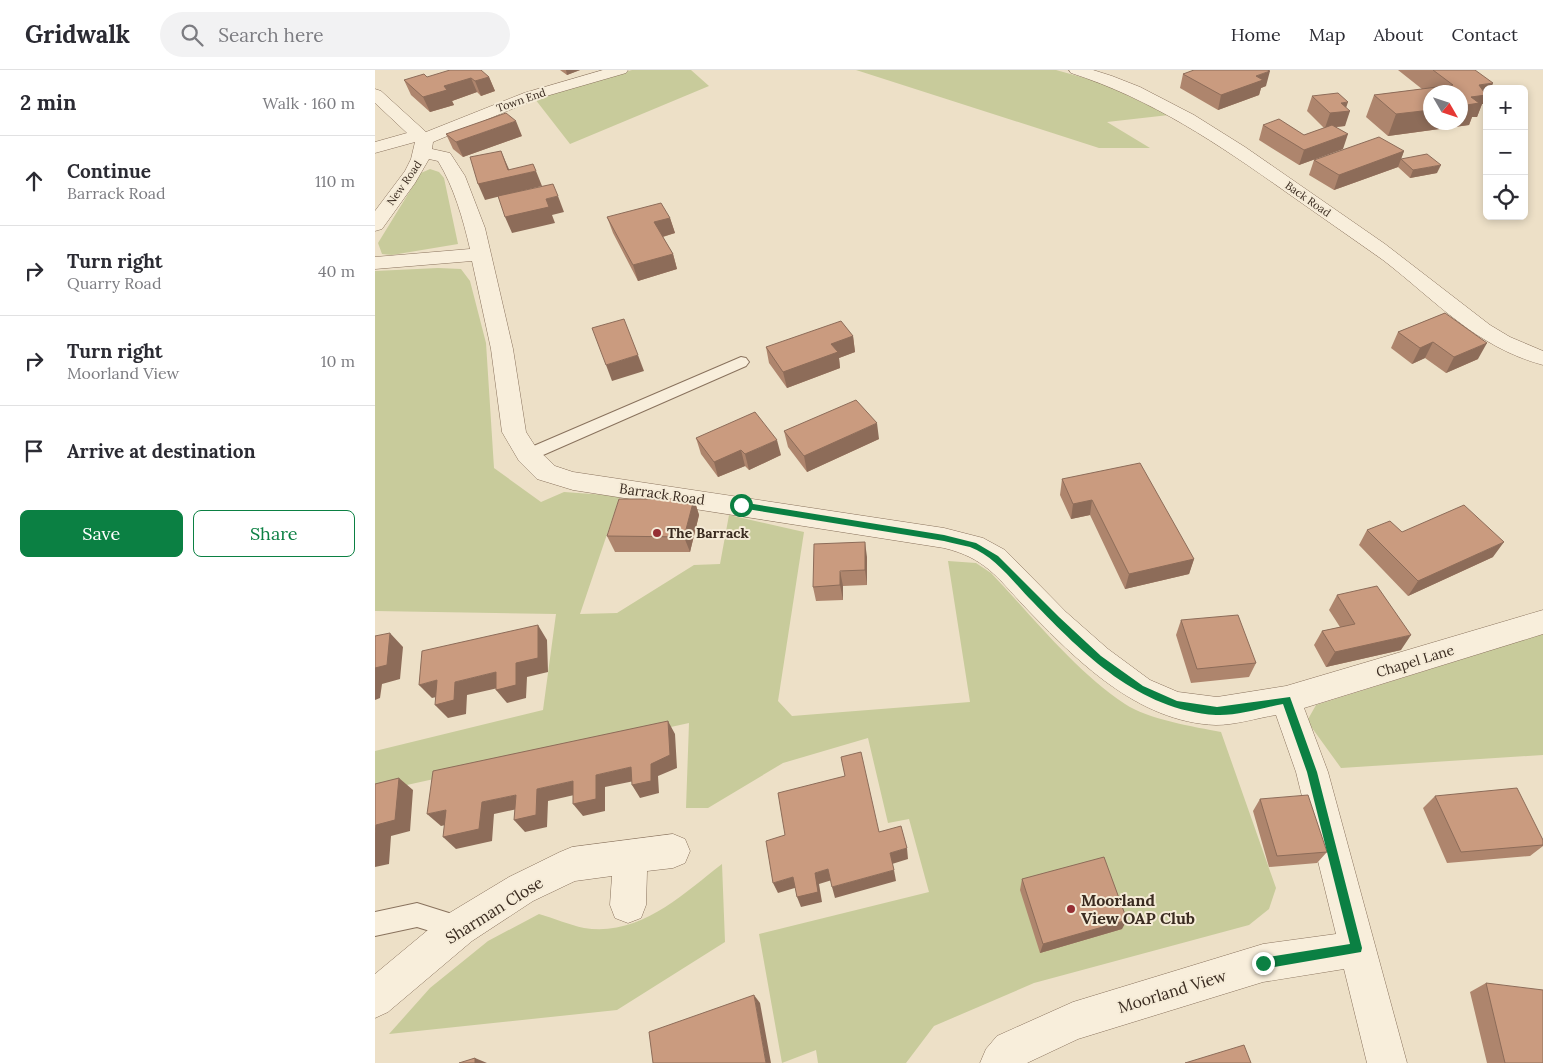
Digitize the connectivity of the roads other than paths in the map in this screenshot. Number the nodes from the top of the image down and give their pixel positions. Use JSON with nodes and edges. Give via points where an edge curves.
{"nodes":[{"id":1,"x":620,"y":70,"type":"edge"},
{"id":2,"x":1077,"y":70,"type":"edge"},
{"id":3,"x":375,"y":94,"type":"edge"},
{"id":4,"x":422,"y":142,"type":"junction"},
{"id":5,"x":375,"y":148,"type":"edge"},
{"id":6,"x":375,"y":225,"type":"edge"},
{"id":7,"x":481,"y":254,"type":"junction"},
{"id":8,"x":375,"y":263,"type":"edge"},
{"id":9,"x":1533,"y":356,"type":"edge"},
{"id":10,"x":741,"y":362,"type":"dead end"},
{"id":11,"x":527,"y":455,"type":"junction"},
{"id":12,"x":1543,"y":622,"type":"edge"},
{"id":13,"x":1286,"y":700,"type":"junction"},
{"id":14,"x":673,"y":851,"type":"dead end"},
{"id":15,"x":630,"y":856,"type":"junction"},
{"id":16,"x":628,"y":905,"type":"dead end"},
{"id":17,"x":375,"y":924,"type":"edge"},
{"id":18,"x":459,"y":928,"type":"junction"},
{"id":19,"x":1357,"y":948,"type":"junction"},
{"id":20,"x":375,"y":999,"type":"edge"},
{"id":21,"x":1000,"y":1063,"type":"edge"},
{"id":22,"x":1387,"y":1063,"type":"edge"}],
"edges":[{"from":1,"to":4,"type":"street","name":"Town End","via":[[530,96]]},
{"from":2,"to":9,"type":"street","name":"Back Road","via":[[1127,88],[1177,112],[1230,144],[1391,257],[1497,341]]},
{"from":3,"to":4,"type":"street"},
{"from":4,"to":5,"type":"street","name":"Town End"},
{"from":4,"to":6,"type":"street","name":"New Road"},
{"from":4,"to":7,"type":"street","name":"Barrack Road","via":[[444,157],[456,176]]},
{"from":7,"to":8,"type":"street"},
{"from":7,"to":11,"type":"street","name":"Barrack Road","via":[[503,349],[514,432]]},
{"from":10,"to":11,"type":"lane"},
{"from":11,"to":13,"type":"street","name":"Barrack Road","via":[[546,473],[573,481],[779,511],[973,545],[995,558],[1070,633],[1139,689],[1176,705],[1217,711]]},
{"from":12,"to":13,"type":"street","name":"Chapel Lane"},
{"from":13,"to":19,"type":"street","via":[[1312,772]]},
{"from":14,"to":15,"type":"street","name":"Sharman Close"},
{"from":15,"to":16,"type":"street"},
{"from":15,"to":18,"type":"street","name":"Sharman Close","via":[[572,864],[521,889]]},
{"from":17,"to":18,"type":"lane","via":[[417,915]]},
{"from":18,"to":20,"type":"street","name":"Sharman Close"},
{"from":19,"to":21,"type":"street","name":"Moorland View","via":[[1263,963],[1073,1021],[1011,1050]]},
{"from":19,"to":22,"type":"street"}]}
